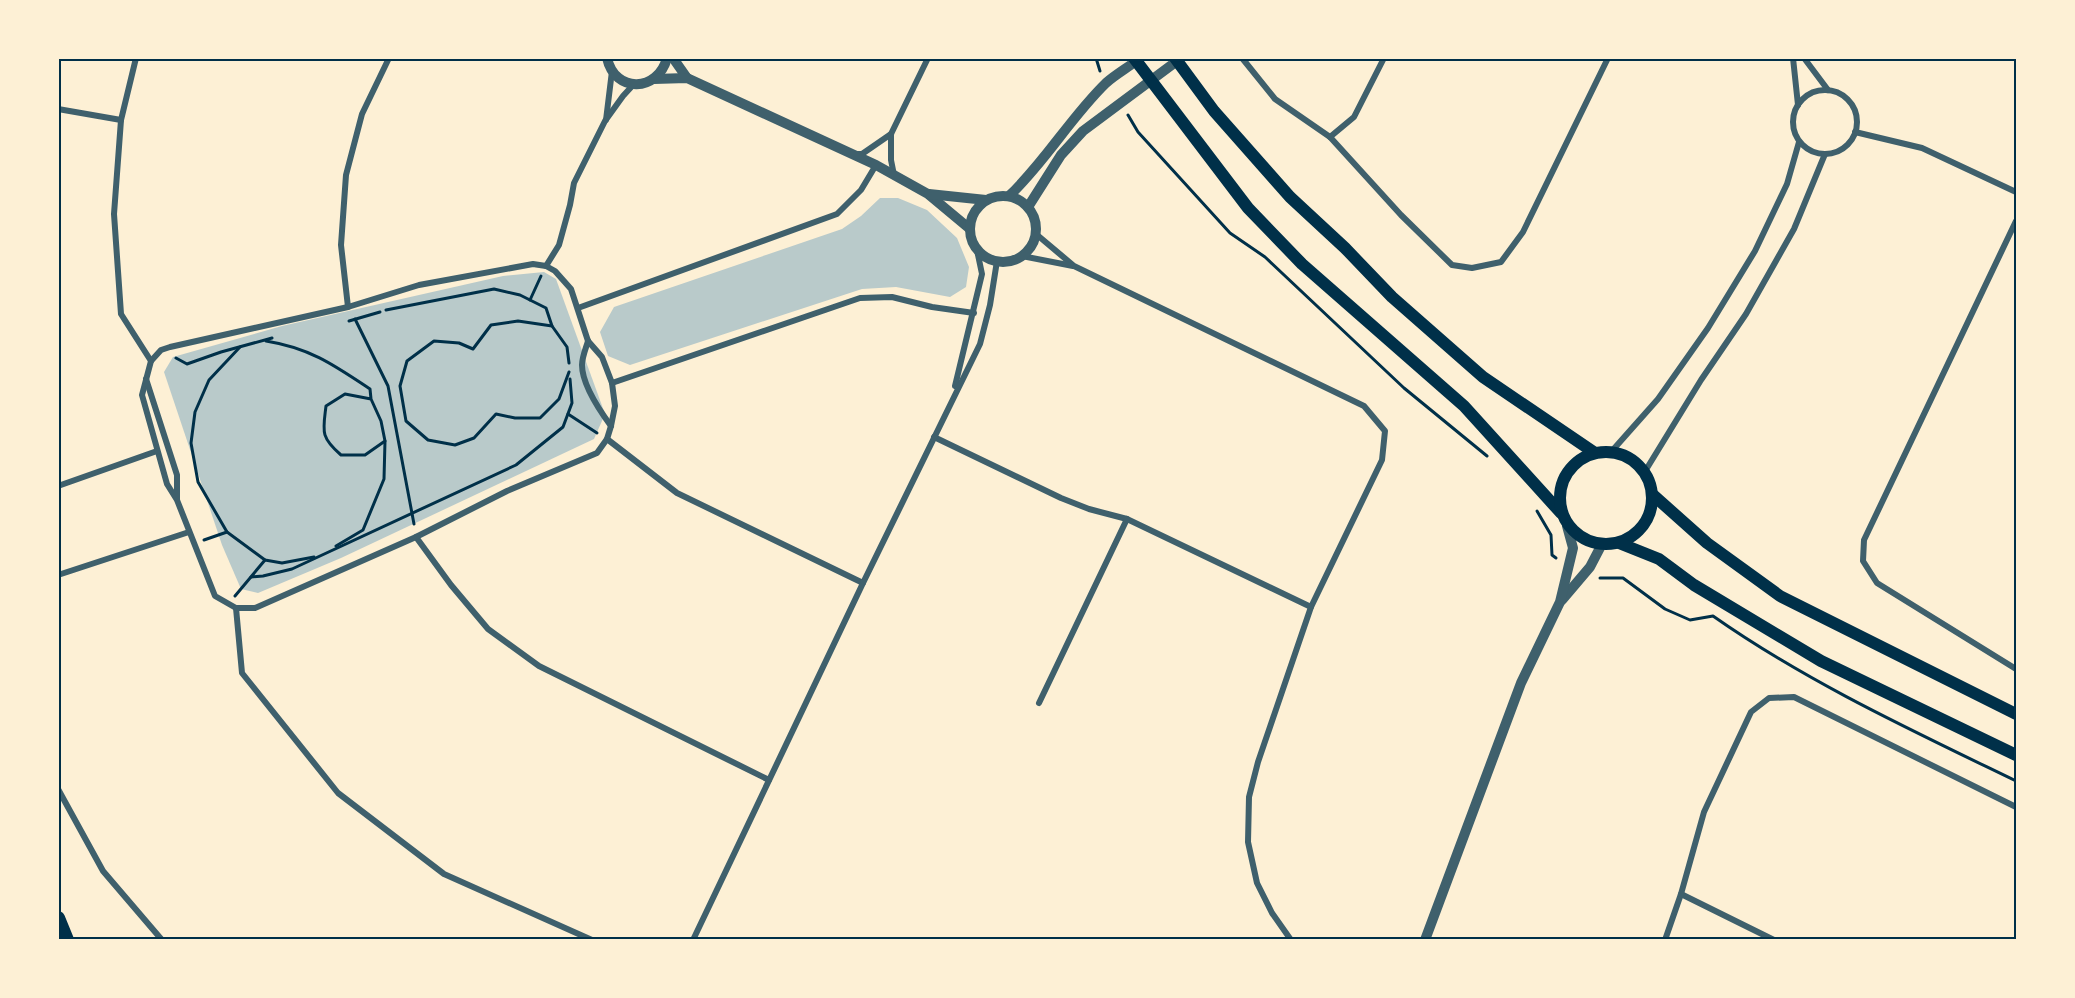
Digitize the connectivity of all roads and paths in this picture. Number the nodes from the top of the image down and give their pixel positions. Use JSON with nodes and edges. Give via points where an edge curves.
{"nodes":[{"id":1,"x":136,"y":58,"type":"edge"},
{"id":2,"x":389,"y":58,"type":"edge"},
{"id":3,"x":607,"y":58,"type":"edge"},
{"id":4,"x":667,"y":58,"type":"edge"},
{"id":5,"x":673,"y":58,"type":"edge"},
{"id":6,"x":928,"y":58,"type":"edge"},
{"id":7,"x":1096,"y":58,"type":"edge"},
{"id":8,"x":1242,"y":58,"type":"edge"},
{"id":9,"x":1384,"y":58,"type":"edge"},
{"id":10,"x":1608,"y":58,"type":"edge"},
{"id":11,"x":1793,"y":58,"type":"edge"},
{"id":12,"x":1804,"y":58,"type":"edge"},
{"id":13,"x":1137,"y":59,"type":"edge"},
{"id":14,"x":1176,"y":60,"type":"edge"},
{"id":15,"x":612,"y":72,"type":"junction"},
{"id":16,"x":687,"y":78,"type":"junction"},
{"id":17,"x":654,"y":79,"type":"junction"},
{"id":18,"x":1152,"y":81,"type":"junction"},
{"id":19,"x":1107,"y":82,"type":"junction"},
{"id":20,"x":634,"y":84,"type":"junction"},
{"id":21,"x":1828,"y":90,"type":"junction"},
{"id":22,"x":1120,"y":102,"type":"junction"},
{"id":23,"x":1798,"y":105,"type":"junction"},
{"id":24,"x":58,"y":109,"type":"edge"},
{"id":25,"x":121,"y":120,"type":"junction"},
{"id":26,"x":606,"y":121,"type":"junction"},
{"id":27,"x":1855,"y":132,"type":"junction"},
{"id":28,"x":891,"y":134,"type":"junction"},
{"id":29,"x":1330,"y":137,"type":"junction"},
{"id":30,"x":1799,"y":142,"type":"junction"},
{"id":31,"x":1826,"y":154,"type":"junction"},
{"id":32,"x":853,"y":155,"type":"junction"},
{"id":33,"x":876,"y":165,"type":"junction"},
{"id":34,"x":894,"y":175,"type":"junction"},
{"id":35,"x":2016,"y":192,"type":"edge"},
{"id":36,"x":928,"y":194,"type":"junction"},
{"id":37,"x":1009,"y":196,"type":"junction"},
{"id":38,"x":986,"y":200,"type":"junction"},
{"id":39,"x":1028,"y":207,"type":"junction"},
{"id":40,"x":2016,"y":221,"type":"edge"},
{"id":41,"x":970,"y":229,"type":"junction"},
{"id":42,"x":1036,"y":234,"type":"junction"},
{"id":43,"x":977,"y":250,"type":"junction"},
{"id":44,"x":1022,"y":256,"type":"junction"},
{"id":45,"x":997,"y":261,"type":"junction"},
{"id":46,"x":546,"y":266,"type":"junction"},
{"id":47,"x":1074,"y":266,"type":"junction"},
{"id":48,"x":530,"y":300,"type":"junction"},
{"id":49,"x":348,"y":307,"type":"junction"},
{"id":50,"x":578,"y":308,"type":"junction"},
{"id":51,"x":974,"y":313,"type":"junction"},
{"id":52,"x":355,"y":320,"type":"junction"},
{"id":53,"x":344,"y":322,"type":"dead end"},
{"id":54,"x":552,"y":326,"type":"junction"},
{"id":55,"x":274,"y":338,"type":"dead end"},
{"id":56,"x":264,"y":340,"type":"junction"},
{"id":57,"x":588,"y":341,"type":"junction"},
{"id":58,"x":240,"y":346,"type":"junction"},
{"id":59,"x":170,"y":347,"type":"junction"},
{"id":60,"x":151,"y":361,"type":"junction"},
{"id":61,"x":570,"y":371,"type":"junction"},
{"id":62,"x":146,"y":379,"type":"junction"},
{"id":63,"x":612,"y":383,"type":"junction"},
{"id":64,"x":952,"y":398,"type":"junction"},
{"id":65,"x":371,"y":399,"type":"junction"},
{"id":66,"x":568,"y":414,"type":"junction"},
{"id":67,"x":611,"y":426,"type":"junction"},
{"id":68,"x":934,"y":436,"type":"junction"},
{"id":69,"x":606,"y":439,"type":"junction"},
{"id":70,"x":385,"y":441,"type":"junction"},
{"id":71,"x":158,"y":451,"type":"junction"},
{"id":72,"x":1611,"y":452,"type":"junction"},
{"id":73,"x":1595,"y":453,"type":"junction"},
{"id":74,"x":1490,"y":459,"type":"dead end"},
{"id":75,"x":1644,"y":472,"type":"junction"},
{"id":76,"x":58,"y":486,"type":"edge"},
{"id":77,"x":1652,"y":494,"type":"junction"},
{"id":78,"x":177,"y":500,"type":"junction"},
{"id":79,"x":1537,"y":510,"type":"dead end"},
{"id":80,"x":412,"y":513,"type":"junction"},
{"id":81,"x":1561,"y":513,"type":"junction"},
{"id":82,"x":1127,"y":519,"type":"junction"},
{"id":83,"x":1567,"y":526,"type":"junction"},
{"id":84,"x":189,"y":532,"type":"junction"},
{"id":85,"x":227,"y":532,"type":"junction"},
{"id":86,"x":417,"y":537,"type":"junction"},
{"id":87,"x":1619,"y":543,"type":"junction"},
{"id":88,"x":194,"y":544,"type":"junction"},
{"id":89,"x":1602,"y":544,"type":"junction"},
{"id":90,"x":321,"y":555,"type":"junction"},
{"id":91,"x":265,"y":560,"type":"junction"},
{"id":92,"x":1570,"y":566,"type":"junction"},
{"id":93,"x":1584,"y":574,"type":"junction"},
{"id":94,"x":58,"y":575,"type":"edge"},
{"id":95,"x":251,"y":577,"type":"junction"},
{"id":96,"x":863,"y":583,"type":"junction"},
{"id":97,"x":1560,"y":602,"type":"junction"},
{"id":98,"x":232,"y":606,"type":"junction"},
{"id":99,"x":1311,"y":607,"type":"junction"},
{"id":100,"x":2016,"y":669,"type":"edge"},
{"id":101,"x":1039,"y":703,"type":"dead end"},
{"id":102,"x":2016,"y":714,"type":"edge"},
{"id":103,"x":2016,"y":755,"type":"edge"},
{"id":104,"x":769,"y":780,"type":"junction"},
{"id":105,"x":2016,"y":781,"type":"edge"},
{"id":106,"x":58,"y":789,"type":"edge"},
{"id":107,"x":2016,"y":807,"type":"edge"},
{"id":108,"x":1681,"y":894,"type":"junction"},
{"id":109,"x":58,"y":918,"type":"edge"},
{"id":110,"x":1427,"y":938,"type":"edge"},
{"id":111,"x":67,"y":939,"type":"edge"},
{"id":112,"x":162,"y":939,"type":"edge"},
{"id":113,"x":592,"y":939,"type":"edge"},
{"id":114,"x":693,"y":939,"type":"edge"},
{"id":115,"x":1291,"y":939,"type":"edge"},
{"id":116,"x":1665,"y":939,"type":"edge"},
{"id":117,"x":1774,"y":939,"type":"edge"}],
"edges":[{"from":1,"to":25,"type":"street"},
{"from":2,"to":49,"type":"street","via":[[362,114],[346,175],[341,245]]},
{"from":3,"to":15,"type":"street"},
{"from":4,"to":17,"type":"street"},
{"from":5,"to":16,"type":"street"},
{"from":6,"to":28,"type":"street"},
{"from":7,"to":19,"type":"path"},
{"from":8,"to":29,"type":"street","via":[[1275,99]]},
{"from":9,"to":29,"type":"street","via":[[1354,117]]},
{"from":10,"to":29,"type":"street","via":[[1523,232],[1501,262],[1485,267],[1452,265]]},
{"from":11,"to":23,"type":"street"},
{"from":12,"to":21,"type":"street"},
{"from":13,"to":18,"type":"main road"},
{"from":13,"to":19,"type":"street"},
{"from":14,"to":18,"type":"street"},
{"from":14,"to":73,"type":"main road","via":[[1214,111],[1290,196],[1392,297],[1484,377]]},
{"from":15,"to":20,"type":"street"},
{"from":15,"to":26,"type":"street"},
{"from":16,"to":17,"type":"street"},
{"from":16,"to":32,"type":"street"},
{"from":17,"to":20,"type":"street"},
{"from":18,"to":22,"type":"street"},
{"from":18,"to":81,"type":"main road","via":[[1248,208],[1302,264],[1464,406]]},
{"from":19,"to":37,"type":"street"},
{"from":20,"to":26,"type":"street"},
{"from":21,"to":23,"type":"street","via":[[1811,94]]},
{"from":21,"to":27,"type":"street","via":[[1852,105],[1856,113]]},
{"from":22,"to":39,"type":"street","via":[[1083,131],[1061,155]]},
{"from":22,"to":74,"type":"path","via":[[1138,132],[1230,233],[1265,257],[1404,388]]},
{"from":23,"to":30,"type":"street","via":[[1793,124]]},
{"from":24,"to":25,"type":"street"},
{"from":25,"to":60,"type":"street","via":[[114,214],[122,314]]},
{"from":26,"to":46,"type":"street","via":[[574,183],[559,245]]},
{"from":27,"to":31,"type":"street","via":[[1844,148]]},
{"from":27,"to":35,"type":"street","via":[[1922,148]]},
{"from":28,"to":32,"type":"street","via":[[862,154]]},
{"from":28,"to":34,"type":"street"},
{"from":30,"to":31,"type":"street","via":[[1807,149]]},
{"from":30,"to":72,"type":"street","via":[[1787,184],[1755,251],[1658,399]]},
{"from":31,"to":75,"type":"street","via":[[1794,229],[1746,314]]},
{"from":32,"to":33,"type":"street"},
{"from":33,"to":34,"type":"street"},
{"from":33,"to":50,"type":"street","via":[[861,190],[837,214]]},
{"from":34,"to":36,"type":"street"},
{"from":36,"to":38,"type":"street"},
{"from":36,"to":41,"type":"street"},
{"from":37,"to":38,"type":"street"},
{"from":37,"to":39,"type":"street"},
{"from":38,"to":41,"type":"street","via":[[974,212]]},
{"from":39,"to":42,"type":"street"},
{"from":40,"to":100,"type":"street","via":[[1864,540],[1863,561],[1877,583]]},
{"from":41,"to":43,"type":"street"},
{"from":42,"to":44,"type":"street"},
{"from":42,"to":47,"type":"street"},
{"from":43,"to":45,"type":"street"},
{"from":43,"to":51,"type":"street","via":[[982,274]]},
{"from":44,"to":45,"type":"street"},
{"from":44,"to":47,"type":"street"},
{"from":45,"to":64,"type":"street","via":[[980,344]]},
{"from":46,"to":48,"type":"path"},
{"from":46,"to":49,"type":"street","via":[[533,264],[419,285]]},
{"from":46,"to":50,"type":"street","via":[[572,289]]},
{"from":47,"to":99,"type":"street","via":[[1364,406],[1384,431],[1382,460]]},
{"from":48,"to":52,"type":"path","via":[[494,289],[386,310]]},
{"from":48,"to":54,"type":"path","via":[[546,309]]},
{"from":49,"to":52,"type":"path"},
{"from":49,"to":59,"type":"street"},
{"from":50,"to":57,"type":"street"},
{"from":51,"to":63,"type":"street","via":[[892,297],[860,298]]},
{"from":51,"to":64,"type":"street"},
{"from":52,"to":53,"type":"path"},
{"from":52,"to":80,"type":"path","via":[[388,386]]},
{"from":54,"to":61,"type":"path","via":[[567,347]]},
{"from":54,"to":61,"type":"path","via":[[518,321],[491,325],[473,349],[459,343],[434,341],[407,361],[400,386],[405,421],[428,440],[455,445],[474,438],[496,414],[540,418],[559,399]]},
{"from":55,"to":56,"type":"path"},
{"from":56,"to":58,"type":"path"},
{"from":56,"to":65,"type":"path","via":[[305,349],[332,363],[370,388]]},
{"from":57,"to":63,"type":"street","via":[[602,357]]},
{"from":57,"to":67,"type":"street","via":[[582,364],[585,376],[598,409]]},
{"from":58,"to":59,"type":"path","via":[[187,364],[173,357]]},
{"from":58,"to":85,"type":"path","via":[[209,380],[195,412],[191,443],[198,482]]},
{"from":59,"to":60,"type":"street"},
{"from":60,"to":62,"type":"street"},
{"from":61,"to":66,"type":"path","via":[[572,403]]},
{"from":62,"to":71,"type":"street","via":[[142,394]]},
{"from":62,"to":78,"type":"street","via":[[177,475]]},
{"from":63,"to":67,"type":"street","via":[[615,406]]},
{"from":64,"to":68,"type":"street"},
{"from":65,"to":70,"type":"path"},
{"from":65,"to":70,"type":"path","via":[[345,393],[326,406],[323,431],[341,455],[365,455]]},
{"from":66,"to":69,"type":"path"},
{"from":66,"to":80,"type":"path","via":[[563,427],[516,465]]},
{"from":67,"to":69,"type":"street"},
{"from":68,"to":82,"type":"street","via":[[1061,498]]},
{"from":68,"to":96,"type":"street"},
{"from":69,"to":86,"type":"street","via":[[597,453],[507,491]]},
{"from":69,"to":96,"type":"street","via":[[677,493]]},
{"from":70,"to":90,"type":"path","via":[[384,479],[363,530]]},
{"from":71,"to":76,"type":"street"},
{"from":71,"to":78,"type":"street","via":[[167,484]]},
{"from":72,"to":73,"type":"main road"},
{"from":72,"to":75,"type":"main road","via":[[1627,457]]},
{"from":73,"to":81,"type":"main road","via":[[1575,463],[1565,476],[1560,492]]},
{"from":75,"to":77,"type":"main road"},
{"from":77,"to":87,"type":"main road","via":[[1647,519],[1636,534]]},
{"from":77,"to":102,"type":"main road","via":[[1707,543],[1780,596]]},
{"from":78,"to":84,"type":"street"},
{"from":79,"to":92,"type":"path","via":[[1551,535],[1552,555]]},
{"from":80,"to":86,"type":"path"},
{"from":80,"to":90,"type":"path"},
{"from":81,"to":83,"type":"main road"},
{"from":82,"to":99,"type":"street"},
{"from":82,"to":101,"type":"street"},
{"from":83,"to":89,"type":"main road"},
{"from":83,"to":92,"type":"street","via":[[1573,548]]},
{"from":84,"to":88,"type":"street"},
{"from":84,"to":94,"type":"street"},
{"from":85,"to":88,"type":"path"},
{"from":85,"to":91,"type":"path"},
{"from":86,"to":98,"type":"street","via":[[255,608]]},
{"from":86,"to":104,"type":"street","via":[[488,629],[539,666]]},
{"from":87,"to":89,"type":"main road"},
{"from":87,"to":103,"type":"main road","via":[[1659,560],[1821,661]]},
{"from":88,"to":98,"type":"street","via":[[215,596]]},
{"from":89,"to":93,"type":"street"},
{"from":90,"to":91,"type":"path","via":[[282,563]]},
{"from":90,"to":95,"type":"path","via":[[292,569]]},
{"from":91,"to":95,"type":"path"},
{"from":92,"to":97,"type":"street"},
{"from":93,"to":97,"type":"street"},
{"from":93,"to":105,"type":"path","via":[[1591,578],[1623,578],[1665,609],[1690,620],[1713,616],[1755,646],[1845,696]]},
{"from":95,"to":98,"type":"path"},
{"from":96,"to":104,"type":"street"},
{"from":97,"to":110,"type":"street","via":[[1521,683]]},
{"from":98,"to":113,"type":"street","via":[[242,673],[338,793],[444,874]]},
{"from":99,"to":115,"type":"street","via":[[1249,797],[1248,842],[1257,883]]},
{"from":104,"to":114,"type":"street"},
{"from":106,"to":112,"type":"street","via":[[103,870]]},
{"from":107,"to":108,"type":"street","via":[[1794,697],[1769,698],[1751,712],[1704,812]]},
{"from":108,"to":116,"type":"street"},
{"from":108,"to":117,"type":"street"},
{"from":109,"to":111,"type":"main road"}]}
